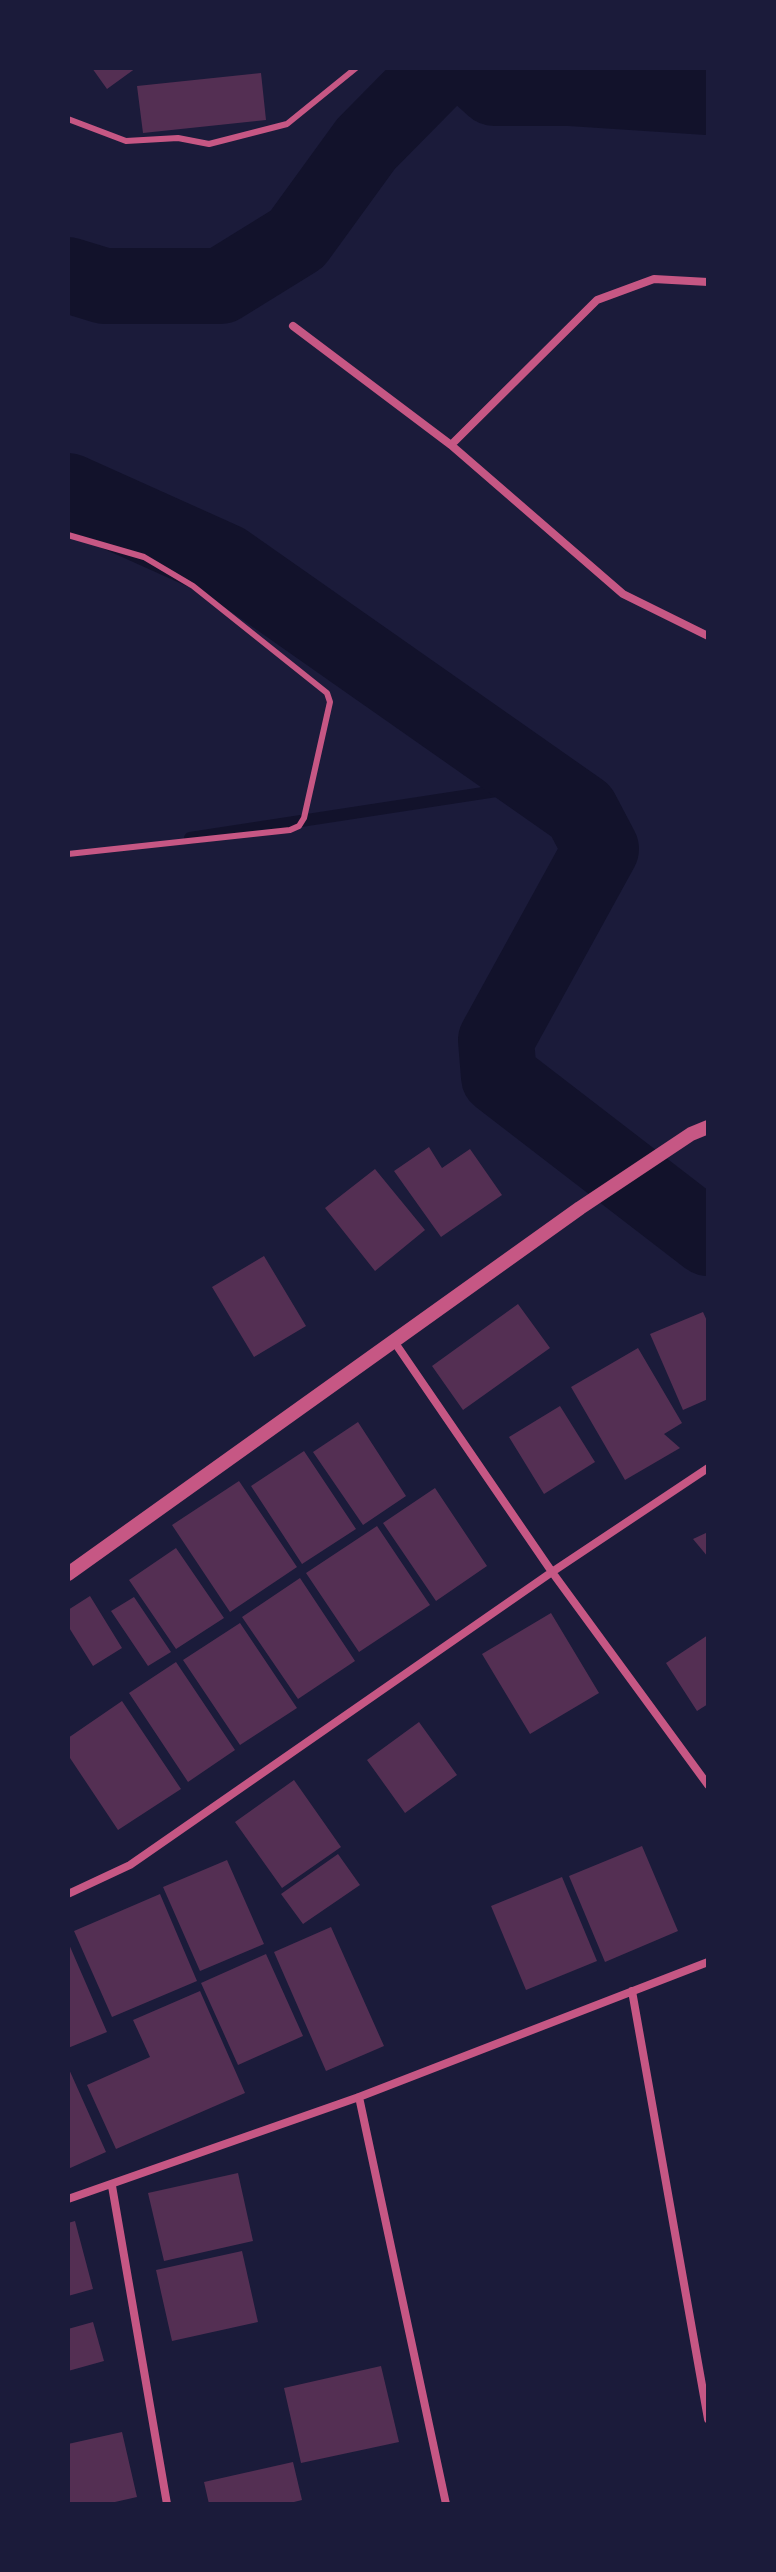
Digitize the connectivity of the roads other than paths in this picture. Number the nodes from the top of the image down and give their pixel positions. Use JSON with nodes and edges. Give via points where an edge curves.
{"nodes":[{"id":1,"x":356,"y":68,"type":"edge"},
{"id":2,"x":68,"y":119,"type":"edge"},
{"id":3,"x":708,"y":282,"type":"edge"},
{"id":4,"x":293,"y":326,"type":"dead end"},
{"id":5,"x":451,"y":445,"type":"junction"},
{"id":6,"x":68,"y":535,"type":"edge"},
{"id":7,"x":708,"y":636,"type":"edge"},
{"id":8,"x":68,"y":854,"type":"edge"},
{"id":9,"x":708,"y":1127,"type":"edge"},
{"id":10,"x":392,"y":1339,"type":"junction"},
{"id":11,"x":708,"y":1468,"type":"edge"},
{"id":12,"x":552,"y":1572,"type":"junction"},
{"id":13,"x":68,"y":1574,"type":"edge"},
{"id":14,"x":708,"y":1785,"type":"edge"},
{"id":15,"x":68,"y":1894,"type":"edge"},
{"id":16,"x":708,"y":1962,"type":"edge"},
{"id":17,"x":632,"y":1991,"type":"junction"},
{"id":18,"x":359,"y":2097,"type":"junction"},
{"id":19,"x":112,"y":2186,"type":"junction"},
{"id":20,"x":68,"y":2199,"type":"edge"},
{"id":21,"x":708,"y":2419,"type":"edge"},
{"id":22,"x":167,"y":2504,"type":"edge"},
{"id":23,"x":446,"y":2504,"type":"edge"}],
"edges":[{"from":1,"to":2,"type":"lane","via":[[287,124],[209,144],[178,138],[126,141]]},
{"from":3,"to":5,"type":"street","via":[[654,279],[597,300]]},
{"from":4,"to":5,"type":"street"},
{"from":5,"to":7,"type":"street","via":[[623,594]]},
{"from":6,"to":8,"type":"lane","via":[[144,557],[193,586],[327,693],[330,702],[299,826]]},
{"from":9,"to":10,"type":"street","via":[[580,1208]]},
{"from":10,"to":12,"type":"street"},
{"from":10,"to":13,"type":"street"},
{"from":11,"to":12,"type":"street"},
{"from":12,"to":14,"type":"street"},
{"from":12,"to":15,"type":"street","via":[[130,1865]]},
{"from":16,"to":17,"type":"street"},
{"from":17,"to":18,"type":"street"},
{"from":17,"to":21,"type":"street"},
{"from":18,"to":19,"type":"street"},
{"from":18,"to":23,"type":"street"},
{"from":19,"to":20,"type":"street"},
{"from":19,"to":22,"type":"street"}]}
